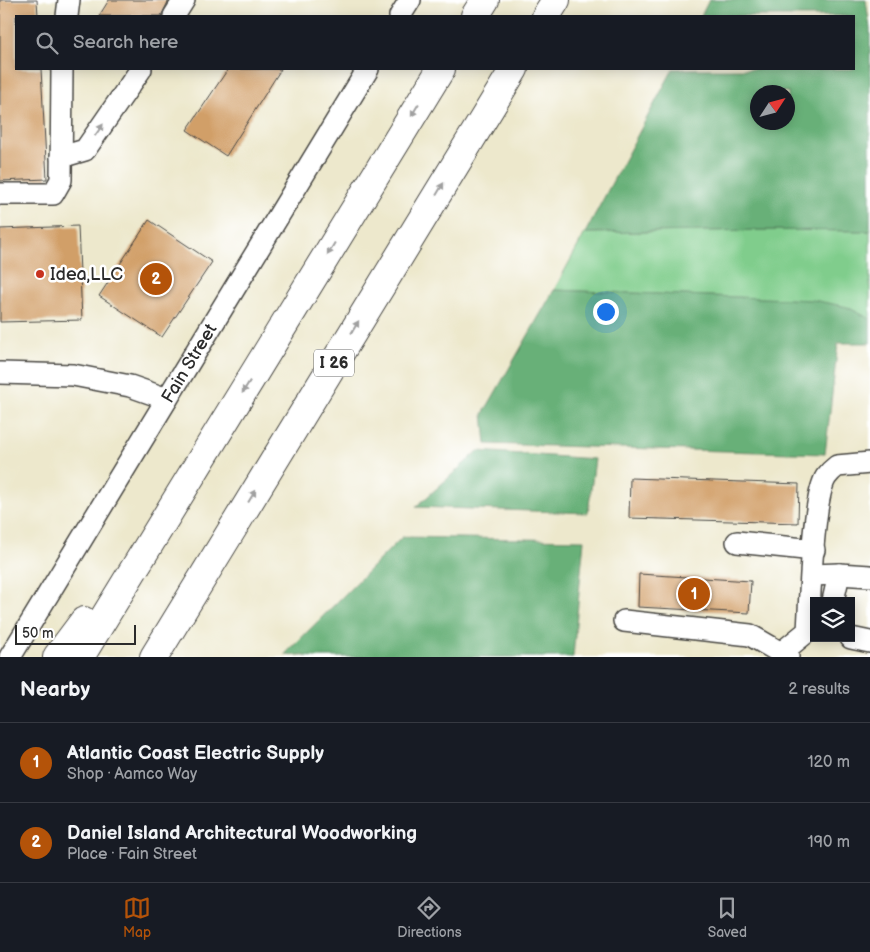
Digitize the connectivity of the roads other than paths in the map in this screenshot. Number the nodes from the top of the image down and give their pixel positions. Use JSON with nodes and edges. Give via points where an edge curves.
{"nodes":[{"id":1,"x":69,"y":0,"type":"edge"},
{"id":2,"x":184,"y":0,"type":"edge"},
{"id":3,"x":410,"y":0,"type":"edge"},
{"id":4,"x":485,"y":0,"type":"edge"},
{"id":5,"x":556,"y":0,"type":"edge"},
{"id":6,"x":67,"y":15,"type":"edge"},
{"id":7,"x":175,"y":15,"type":"edge"},
{"id":8,"x":401,"y":15,"type":"edge"},
{"id":9,"x":476,"y":15,"type":"edge"},
{"id":10,"x":547,"y":15,"type":"edge"},
{"id":11,"x":62,"y":70,"type":"edge"},
{"id":12,"x":140,"y":70,"type":"edge"},
{"id":13,"x":367,"y":70,"type":"edge"},
{"id":14,"x":440,"y":70,"type":"edge"},
{"id":15,"x":513,"y":70,"type":"edge"},
{"id":16,"x":61,"y":157,"type":"junction"},
{"id":17,"x":0,"y":194,"type":"edge"},
{"id":18,"x":0,"y":373,"type":"edge"},
{"id":19,"x":167,"y":399,"type":"junction"},
{"id":20,"x":870,"y":463,"type":"edge"},
{"id":21,"x":173,"y":505,"type":"junction"},
{"id":22,"x":238,"y":519,"type":"junction"},
{"id":23,"x":737,"y":542,"type":"dead end"},
{"id":24,"x":814,"y":550,"type":"junction"},
{"id":25,"x":839,"y":574,"type":"junction"},
{"id":26,"x":812,"y":575,"type":"junction"},
{"id":27,"x":870,"y":576,"type":"edge"},
{"id":28,"x":834,"y":597,"type":"edge"},
{"id":29,"x":624,"y":621,"type":"dead end"},
{"id":30,"x":855,"y":639,"type":"edge"},
{"id":31,"x":870,"y":642,"type":"edge"},
{"id":32,"x":783,"y":656,"type":"edge"},
{"id":33,"x":10,"y":657,"type":"edge"},
{"id":34,"x":57,"y":657,"type":"edge"},
{"id":35,"x":80,"y":657,"type":"edge"},
{"id":36,"x":154,"y":657,"type":"edge"},
{"id":37,"x":170,"y":657,"type":"edge"}],
"edges":[{"from":1,"to":6,"type":"street"},
{"from":2,"to":7,"type":"street"},
{"from":3,"to":8,"type":"street"},
{"from":4,"to":9,"type":"highway"},
{"from":5,"to":10,"type":"highway"},
{"from":11,"to":16,"type":"street"},
{"from":16,"to":12,"type":"street","one_way":true,"via":[[85,150]]},
{"from":13,"to":19,"type":"street","name":"Fain Street"},
{"from":14,"to":21,"type":"highway","one_way":true},
{"from":22,"to":15,"type":"highway","number":"I 26","one_way":true},
{"from":16,"to":17,"type":"street","via":[[61,180],[54,194]]},
{"from":18,"to":19,"type":"street","via":[[72,375],[130,386]]},
{"from":19,"to":33,"type":"street","name":"Fain Street"},
{"from":20,"to":24,"type":"street","via":[[836,466],[825,478],[818,506]]},
{"from":21,"to":34,"type":"highway"},
{"from":21,"to":35,"type":"highway"},
{"from":22,"to":36,"type":"highway","number":"I 26"},
{"from":22,"to":37,"type":"highway","via":[[209,584]]},
{"from":23,"to":24,"type":"street"},
{"from":24,"to":26,"type":"street"},
{"from":25,"to":26,"type":"street"},
{"from":25,"to":27,"type":"street"},
{"from":25,"to":28,"type":"street"},
{"from":26,"to":32,"type":"street","via":[[808,631]]},
{"from":29,"to":32,"type":"street","via":[[750,635]]},
{"from":30,"to":31,"type":"street"}]}
